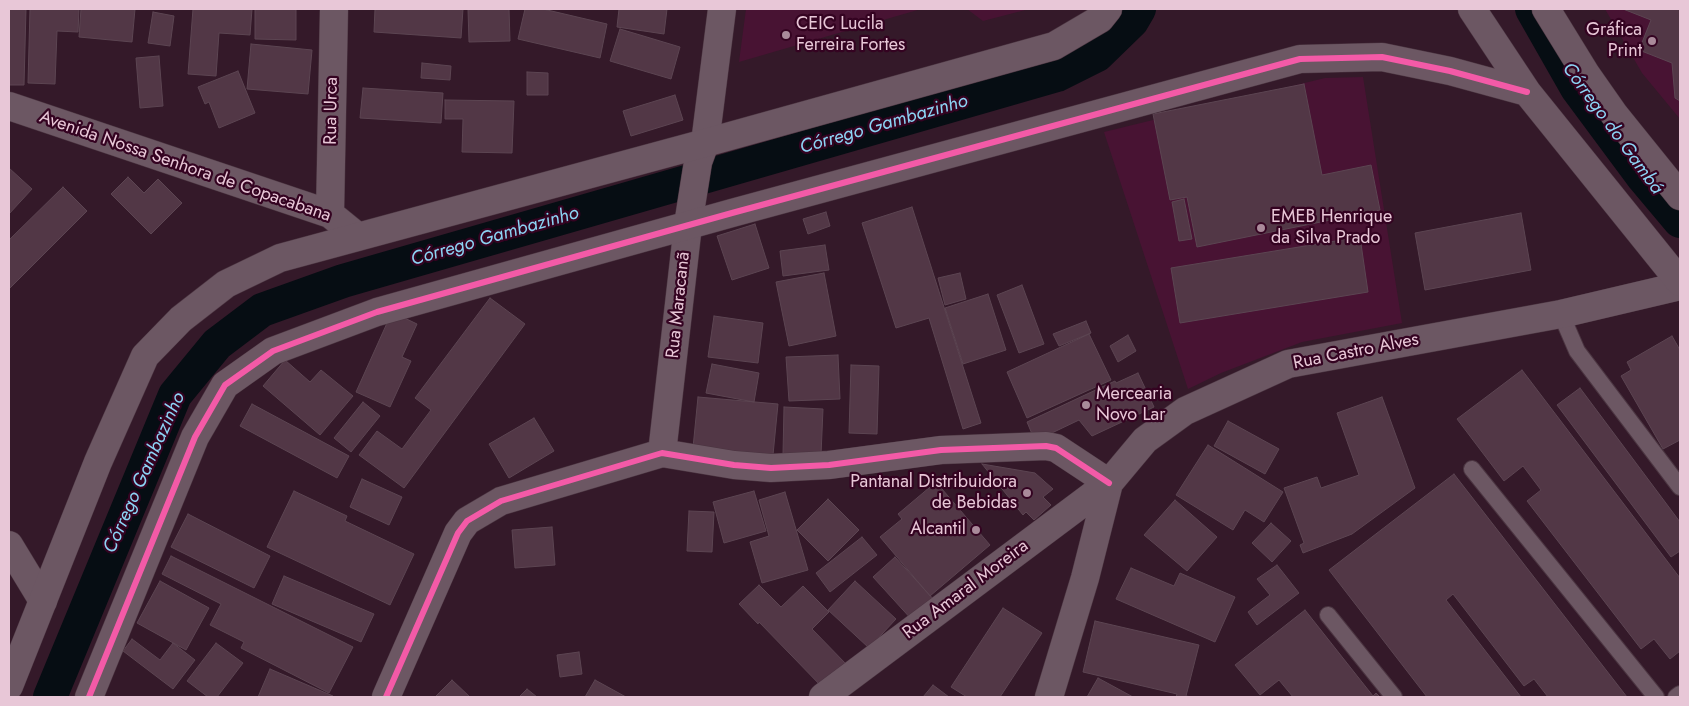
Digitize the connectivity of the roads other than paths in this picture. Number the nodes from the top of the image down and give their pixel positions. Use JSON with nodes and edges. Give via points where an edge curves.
{"nodes":[{"id":1,"x":334,"y":9,"type":"edge"},
{"id":2,"x":722,"y":9,"type":"edge"},
{"id":3,"x":1108,"y":9,"type":"edge"},
{"id":4,"x":1472,"y":9,"type":"edge"},
{"id":5,"x":1546,"y":9,"type":"edge"},
{"id":6,"x":1527,"y":92,"type":"junction"},
{"id":7,"x":9,"y":106,"type":"edge"},
{"id":8,"x":702,"y":153,"type":"junction"},
{"id":9,"x":1680,"y":196,"type":"edge"},
{"id":10,"x":690,"y":212,"type":"junction"},
{"id":11,"x":330,"y":214,"type":"junction"},
{"id":12,"x":357,"y":236,"type":"junction"},
{"id":13,"x":1680,"y":282,"type":"edge"},
{"id":14,"x":1680,"y":286,"type":"edge"},
{"id":15,"x":1561,"y":314,"type":"junction"},
{"id":16,"x":662,"y":453,"type":"junction"},
{"id":17,"x":1472,"y":469,"type":"dead end"},
{"id":18,"x":1109,"y":483,"type":"junction"},
{"id":19,"x":1680,"y":487,"type":"edge"},
{"id":20,"x":10,"y":549,"type":"edge"},
{"id":21,"x":43,"y":601,"type":"junction"},
{"id":22,"x":1328,"y":615,"type":"dead end"},
{"id":23,"x":9,"y":686,"type":"edge"},
{"id":24,"x":1680,"y":694,"type":"edge"},
{"id":25,"x":89,"y":697,"type":"edge"},
{"id":26,"x":386,"y":697,"type":"edge"},
{"id":27,"x":823,"y":697,"type":"edge"},
{"id":28,"x":1049,"y":697,"type":"edge"},
{"id":29,"x":1394,"y":697,"type":"edge"},
{"id":30,"x":1656,"y":697,"type":"edge"},
{"id":31,"x":1676,"y":697,"type":"edge"}],
"edges":[{"from":1,"to":11,"type":"street","name":"Rua Urca"},
{"from":2,"to":8,"type":"street","name":"Rua Maracanã"},
{"from":3,"to":8,"type":"street","via":[[1100,19],[1054,46]]},
{"from":4,"to":6,"type":"street"},
{"from":5,"to":9,"type":"street","via":[[1614,114]]},
{"from":6,"to":10,"type":"street","via":[[1450,71],[1382,58],[1300,59]]},
{"from":6,"to":13,"type":"street"},
{"from":7,"to":11,"type":"street","name":"Avenida Nossa Senhora de Copacabana"},
{"from":8,"to":10,"type":"street","name":"Rua Maracanã"},
{"from":8,"to":12,"type":"street"},
{"from":10,"to":16,"type":"street","name":"Rua Maracanã"},
{"from":10,"to":25,"type":"street","via":[[377,312],[273,351],[225,385],[195,437]]},
{"from":11,"to":12,"type":"street","name":"Avenida Nossa Senhora de Copacabana"},
{"from":12,"to":21,"type":"street","via":[[280,258],[226,284],[181,319],[145,356],[98,462]]},
{"from":14,"to":15,"type":"street","name":"Rua Castro Alves"},
{"from":15,"to":18,"type":"street","name":"Rua Castro Alves","via":[[1288,364],[1185,411],[1145,440]]},
{"from":15,"to":19,"type":"lane","via":[[1577,350]]},
{"from":16,"to":18,"type":"street","via":[[771,468],[829,465],[942,450],[1046,446],[1056,448]]},
{"from":16,"to":26,"type":"street","via":[[501,501],[468,521],[458,533]]},
{"from":17,"to":30,"type":"lane"},
{"from":18,"to":27,"type":"street","name":"Rua Amaral Moreira"},
{"from":18,"to":28,"type":"street","name":"Rua Castro Alves","via":[[1085,578]]},
{"from":20,"to":21,"type":"street"},
{"from":21,"to":23,"type":"street"},
{"from":22,"to":29,"type":"lane"},
{"from":24,"to":31,"type":"lane"}]}
